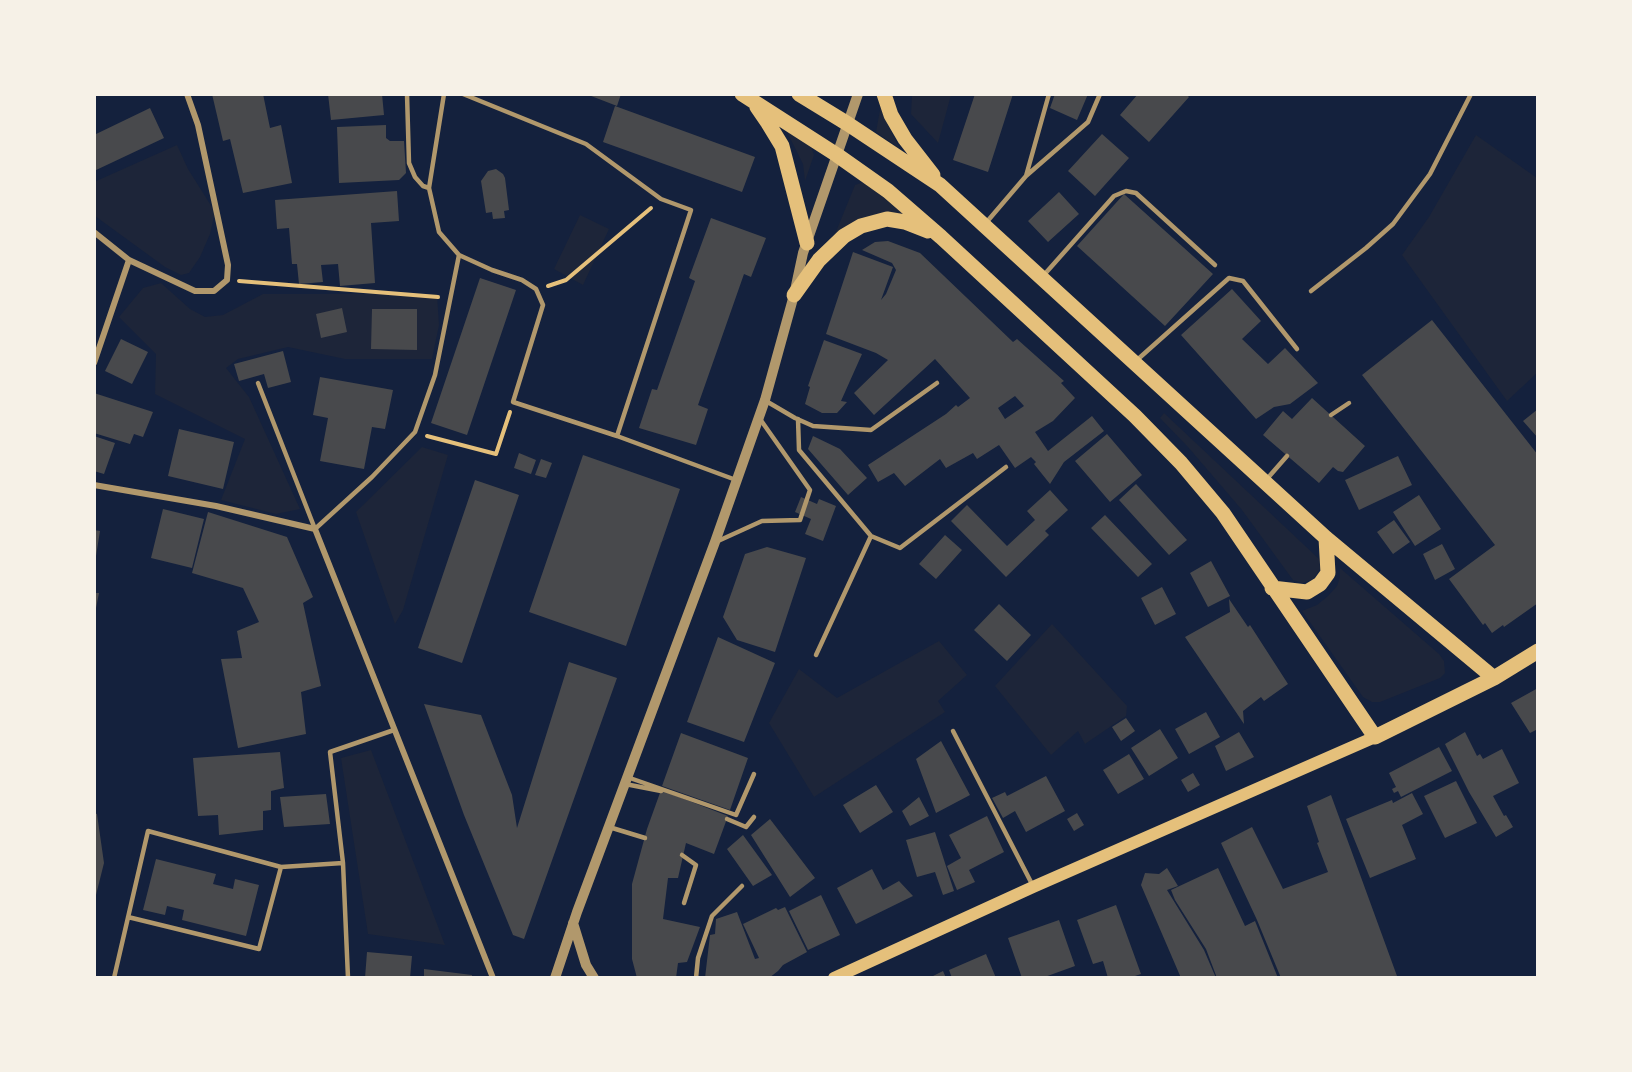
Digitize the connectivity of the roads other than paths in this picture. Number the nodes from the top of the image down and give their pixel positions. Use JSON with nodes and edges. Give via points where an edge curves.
{"nodes":[{"id":1,"x":188,"y":94,"type":"edge"},
{"id":2,"x":407,"y":94,"type":"edge"},
{"id":3,"x":444,"y":94,"type":"edge"},
{"id":4,"x":463,"y":94,"type":"edge"},
{"id":5,"x":799,"y":94,"type":"edge"},
{"id":6,"x":858,"y":94,"type":"edge"},
{"id":7,"x":884,"y":94,"type":"edge"},
{"id":8,"x":1050,"y":94,"type":"edge"},
{"id":9,"x":1100,"y":94,"type":"edge"},
{"id":10,"x":1471,"y":94,"type":"edge"},
{"id":11,"x":746,"y":96,"type":"edge"},
{"id":12,"x":848,"y":124,"type":"junction"},
{"id":13,"x":837,"y":155,"type":"junction"},
{"id":14,"x":1026,"y":176,"type":"junction"},
{"id":15,"x":940,"y":185,"type":"junction"},
{"id":16,"x":429,"y":188,"type":"junction"},
{"id":17,"x":985,"y":224,"type":"junction"},
{"id":18,"x":94,"y":232,"type":"edge"},
{"id":19,"x":941,"y":237,"type":"junction"},
{"id":20,"x":807,"y":243,"type":"junction"},
{"id":21,"x":459,"y":255,"type":"junction"},
{"id":22,"x":129,"y":260,"type":"junction"},
{"id":23,"x":1215,"y":265,"type":"dead end"},
{"id":24,"x":1042,"y":277,"type":"junction"},
{"id":25,"x":1311,"y":291,"type":"dead end"},
{"id":26,"x":794,"y":295,"type":"junction"},
{"id":27,"x":1297,"y":349,"type":"dead end"},
{"id":28,"x":94,"y":363,"type":"edge"},
{"id":29,"x":1134,"y":363,"type":"junction"},
{"id":30,"x":258,"y":383,"type":"dead end"},
{"id":31,"x":937,"y":383,"type":"dead end"},
{"id":32,"x":765,"y":400,"type":"junction"},
{"id":33,"x":1349,"y":403,"type":"dead end"},
{"id":34,"x":1331,"y":415,"type":"dead end"},
{"id":35,"x":759,"y":417,"type":"junction"},
{"id":36,"x":798,"y":419,"type":"junction"},
{"id":37,"x":616,"y":436,"type":"junction"},
{"id":38,"x":1287,"y":456,"type":"dead end"},
{"id":39,"x":1006,"y":467,"type":"dead end"},
{"id":40,"x":736,"y":480,"type":"junction"},
{"id":41,"x":1264,"y":482,"type":"junction"},
{"id":42,"x":94,"y":486,"type":"edge"},
{"id":43,"x":315,"y":529,"type":"junction"},
{"id":44,"x":871,"y":536,"type":"junction"},
{"id":45,"x":1326,"y":538,"type":"junction"},
{"id":46,"x":715,"y":542,"type":"junction"},
{"id":47,"x":1272,"y":588,"type":"junction"},
{"id":48,"x":1538,"y":651,"type":"edge"},
{"id":49,"x":816,"y":655,"type":"dead end"},
{"id":50,"x":1494,"y":678,"type":"junction"},
{"id":51,"x":394,"y":730,"type":"junction"},
{"id":52,"x":953,"y":731,"type":"dead end"},
{"id":53,"x":1375,"y":737,"type":"junction"},
{"id":54,"x":754,"y":774,"type":"dead end"},
{"id":55,"x":626,"y":780,"type":"junction"},
{"id":56,"x":661,"y":792,"type":"dead end"},
{"id":57,"x":754,"y":817,"type":"dead end"},
{"id":58,"x":727,"y":819,"type":"dead end"},
{"id":59,"x":609,"y":827,"type":"junction"},
{"id":60,"x":645,"y":838,"type":"dead end"},
{"id":61,"x":682,"y":855,"type":"dead end"},
{"id":62,"x":343,"y":863,"type":"junction"},
{"id":63,"x":281,"y":867,"type":"junction"},
{"id":64,"x":742,"y":886,"type":"dead end"},
{"id":65,"x":1033,"y":887,"type":"junction"},
{"id":66,"x":684,"y":903,"type":"dead end"},
{"id":67,"x":128,"y":917,"type":"junction"},
{"id":68,"x":573,"y":923,"type":"junction"},
{"id":69,"x":114,"y":978,"type":"edge"},
{"id":70,"x":348,"y":978,"type":"edge"},
{"id":71,"x":493,"y":978,"type":"edge"},
{"id":72,"x":555,"y":978,"type":"edge"},
{"id":73,"x":594,"y":978,"type":"edge"},
{"id":74,"x":696,"y":978,"type":"edge"},
{"id":75,"x":834,"y":978,"type":"edge"}],
"edges":[{"from":1,"to":22,"type":"street","via":[[228,265],[227,280],[214,291],[195,291]]},
{"from":2,"to":16,"type":"lane","via":[[409,163],[423,186]]},
{"from":3,"to":16,"type":"lane"},
{"from":4,"to":37,"type":"lane","via":[[586,144],[661,200],[691,210]]},
{"from":5,"to":12,"type":"main road"},
{"from":6,"to":12,"type":"street"},
{"from":7,"to":15,"type":"main road","via":[[905,139]]},
{"from":8,"to":14,"type":"lane"},
{"from":9,"to":14,"type":"lane","via":[[1088,122]]},
{"from":10,"to":25,"type":"lane","via":[[1430,174],[1393,224]]},
{"from":11,"to":13,"type":"main road"},
{"from":11,"to":20,"type":"main road","via":[[782,146]]},
{"from":12,"to":13,"type":"street"},
{"from":12,"to":15,"type":"main road"},
{"from":13,"to":19,"type":"main road","via":[[888,191]]},
{"from":13,"to":20,"type":"street"},
{"from":14,"to":17,"type":"lane"},
{"from":15,"to":17,"type":"main road"},
{"from":16,"to":21,"type":"lane","via":[[439,232]]},
{"from":17,"to":24,"type":"main road"},
{"from":18,"to":22,"type":"street"},
{"from":19,"to":26,"type":"main road","via":[[906,222],[887,219],[861,226],[819,260]]},
{"from":19,"to":47,"type":"main road","via":[[1181,463],[1223,513]]},
{"from":20,"to":26,"type":"street"},
{"from":21,"to":37,"type":"lane","via":[[522,280],[536,289],[543,305],[513,402]]},
{"from":21,"to":43,"type":"lane","via":[[435,375],[415,432]]},
{"from":22,"to":28,"type":"street"},
{"from":23,"to":24,"type":"lane","via":[[1136,193],[1126,191],[1114,196]]},
{"from":24,"to":29,"type":"main road"},
{"from":26,"to":32,"type":"street"},
{"from":27,"to":29,"type":"lane","via":[[1243,281],[1229,278]]},
{"from":29,"to":41,"type":"main road"},
{"from":30,"to":43,"type":"lane"},
{"from":31,"to":36,"type":"lane","via":[[871,430],[813,426]]},
{"from":32,"to":35,"type":"street"},
{"from":32,"to":36,"type":"lane"},
{"from":33,"to":34,"type":"lane"},
{"from":35,"to":40,"type":"street"},
{"from":35,"to":46,"type":"lane","via":[[810,490],[800,520],[762,521]]},
{"from":36,"to":44,"type":"lane","via":[[799,450]]},
{"from":37,"to":40,"type":"lane"},
{"from":38,"to":41,"type":"lane"},
{"from":39,"to":44,"type":"lane","via":[[900,548]]},
{"from":40,"to":46,"type":"street"},
{"from":41,"to":45,"type":"main road"},
{"from":42,"to":43,"type":"street","via":[[216,506]]},
{"from":43,"to":51,"type":"street"},
{"from":44,"to":49,"type":"lane"},
{"from":45,"to":47,"type":"main road","via":[[1328,573],[1320,584],[1308,592]]},
{"from":45,"to":50,"type":"main road"},
{"from":46,"to":55,"type":"street"},
{"from":47,"to":53,"type":"main road"},
{"from":48,"to":50,"type":"main road"},
{"from":50,"to":53,"type":"main road"},
{"from":51,"to":62,"type":"lane","via":[[330,752]]},
{"from":51,"to":71,"type":"street"},
{"from":52,"to":65,"type":"lane"},
{"from":53,"to":65,"type":"main road"},
{"from":54,"to":55,"type":"lane","via":[[736,815]]},
{"from":55,"to":56,"type":"lane"},
{"from":55,"to":59,"type":"street"},
{"from":57,"to":58,"type":"lane","via":[[746,827]]},
{"from":59,"to":60,"type":"lane"},
{"from":59,"to":68,"type":"street"},
{"from":61,"to":66,"type":"lane","via":[[696,865]]},
{"from":62,"to":63,"type":"lane"},
{"from":62,"to":70,"type":"lane"},
{"from":63,"to":67,"type":"lane","via":[[259,949]]},
{"from":63,"to":67,"type":"lane","via":[[148,831]]},
{"from":64,"to":74,"type":"lane","via":[[712,916],[698,958]]},
{"from":65,"to":75,"type":"main road"},
{"from":67,"to":69,"type":"lane"},
{"from":68,"to":72,"type":"street"},
{"from":68,"to":73,"type":"street"}]}
